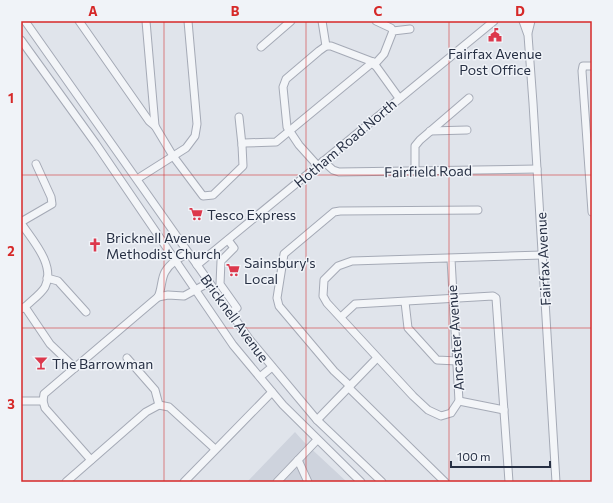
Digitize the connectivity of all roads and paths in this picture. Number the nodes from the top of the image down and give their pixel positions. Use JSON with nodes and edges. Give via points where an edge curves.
{"nodes":[{"id":1,"x":25,"y":21,"type":"edge"},
{"id":2,"x":79,"y":21,"type":"edge"},
{"id":3,"x":146,"y":21,"type":"edge"},
{"id":4,"x":188,"y":21,"type":"edge"},
{"id":5,"x":291,"y":21,"type":"edge"},
{"id":6,"x":322,"y":21,"type":"edge"},
{"id":7,"x":376,"y":21,"type":"edge"},
{"id":8,"x":494,"y":21,"type":"edge"},
{"id":9,"x":523,"y":21,"type":"edge"},
{"id":10,"x":531,"y":21,"type":"edge"},
{"id":11,"x":410,"y":29,"type":"dead end"},
{"id":12,"x":393,"y":31,"type":"junction"},
{"id":13,"x":528,"y":35,"type":"junction"},
{"id":14,"x":21,"y":40,"type":"edge"},
{"id":15,"x":326,"y":46,"type":"junction"},
{"id":16,"x":261,"y":47,"type":"dead end"},
{"id":17,"x":373,"y":64,"type":"junction"},
{"id":18,"x":592,"y":66,"type":"edge"},
{"id":19,"x":399,"y":98,"type":"junction"},
{"id":20,"x":469,"y":98,"type":"dead end"},
{"id":21,"x":239,"y":117,"type":"dead end"},
{"id":22,"x":155,"y":126,"type":"junction"},
{"id":23,"x":467,"y":130,"type":"dead end"},
{"id":24,"x":289,"y":131,"type":"junction"},
{"id":25,"x":430,"y":131,"type":"junction"},
{"id":26,"x":107,"y":136,"type":"junction"},
{"id":27,"x":96,"y":144,"type":"junction"},
{"id":28,"x":242,"y":145,"type":"junction"},
{"id":29,"x":173,"y":156,"type":"junction"},
{"id":30,"x":320,"y":163,"type":"junction"},
{"id":31,"x":36,"y":164,"type":"dead end"},
{"id":32,"x":537,"y":169,"type":"junction"},
{"id":33,"x":415,"y":171,"type":"junction"},
{"id":34,"x":137,"y":179,"type":"junction"},
{"id":35,"x":478,"y":210,"type":"dead end"},
{"id":36,"x":592,"y":212,"type":"edge"},
{"id":37,"x":21,"y":222,"type":"edge"},
{"id":38,"x":228,"y":240,"type":"junction"},
{"id":39,"x":188,"y":253,"type":"junction"},
{"id":40,"x":543,"y":255,"type":"junction"},
{"id":41,"x":450,"y":259,"type":"junction"},
{"id":42,"x":174,"y":261,"type":"junction"},
{"id":43,"x":196,"y":265,"type":"junction"},
{"id":44,"x":48,"y":278,"type":"junction"},
{"id":45,"x":208,"y":283,"type":"junction"},
{"id":46,"x":196,"y":291,"type":"junction"},
{"id":47,"x":158,"y":297,"type":"junction"},
{"id":48,"x":453,"y":299,"type":"junction"},
{"id":49,"x":405,"y":302,"type":"junction"},
{"id":50,"x":23,"y":308,"type":"edge"},
{"id":51,"x":86,"y":312,"type":"dead end"},
{"id":52,"x":230,"y":313,"type":"junction"},
{"id":53,"x":341,"y":317,"type":"junction"},
{"id":54,"x":127,"y":358,"type":"dead end"},
{"id":55,"x":377,"y":358,"type":"junction"},
{"id":56,"x":457,"y":361,"type":"junction"},
{"id":57,"x":75,"y":368,"type":"junction"},
{"id":58,"x":272,"y":368,"type":"junction"},
{"id":59,"x":260,"y":377,"type":"junction"},
{"id":60,"x":349,"y":387,"type":"junction"},
{"id":61,"x":272,"y":392,"type":"junction"},
{"id":62,"x":295,"y":396,"type":"junction"},
{"id":63,"x":43,"y":397,"type":"junction"},
{"id":64,"x":21,"y":401,"type":"edge"},
{"id":65,"x":459,"y":402,"type":"junction"},
{"id":66,"x":159,"y":405,"type":"junction"},
{"id":67,"x":283,"y":405,"type":"junction"},
{"id":68,"x":504,"y":410,"type":"junction"},
{"id":69,"x":317,"y":420,"type":"junction"},
{"id":70,"x":317,"y":440,"type":"junction"},
{"id":71,"x":215,"y":449,"type":"junction"},
{"id":72,"x":91,"y":460,"type":"junction"},
{"id":73,"x":298,"y":460,"type":"junction"},
{"id":74,"x":367,"y":467,"type":"junction"},
{"id":75,"x":359,"y":480,"type":"edge"},
{"id":76,"x":66,"y":482,"type":"edge"},
{"id":77,"x":184,"y":482,"type":"edge"},
{"id":78,"x":277,"y":482,"type":"edge"},
{"id":79,"x":307,"y":482,"type":"edge"},
{"id":80,"x":382,"y":482,"type":"edge"},
{"id":81,"x":446,"y":482,"type":"edge"},
{"id":82,"x":509,"y":482,"type":"edge"},
{"id":83,"x":556,"y":482,"type":"edge"}],
"edges":[{"from":1,"to":26,"type":"street","name":"Bricknell Avenue"},
{"from":2,"to":22,"type":"street"},
{"from":3,"to":22,"type":"street"},
{"from":4,"to":29,"type":"street","via":[[197,124],[195,136],[186,148]]},
{"from":5,"to":16,"type":"street"},
{"from":6,"to":15,"type":"street"},
{"from":7,"to":12,"type":"street"},
{"from":8,"to":19,"type":"street","name":"Hotham Road North"},
{"from":9,"to":13,"type":"street","name":"Fairfax Avenue"},
{"from":10,"to":13,"type":"street","name":"Fairfax Avenue"},
{"from":11,"to":12,"type":"street"},
{"from":12,"to":17,"type":"street","via":[[384,54]]},
{"from":13,"to":32,"type":"street","name":"Fairfax Avenue"},
{"from":14,"to":27,"type":"street","name":"Bricknell Avenue"},
{"from":15,"to":17,"type":"street"},
{"from":15,"to":24,"type":"street","via":[[286,79],[283,87]]},
{"from":17,"to":19,"type":"street"},
{"from":17,"to":24,"type":"street"},
{"from":18,"to":36,"type":"street","via":[[583,66],[582,71]]},
{"from":19,"to":30,"type":"street","name":"Hotham Road North"},
{"from":20,"to":25,"type":"street"},
{"from":21,"to":28,"type":"street"},
{"from":22,"to":29,"type":"street"},
{"from":23,"to":25,"type":"street"},
{"from":24,"to":28,"type":"street","via":[[276,142]]},
{"from":24,"to":30,"type":"street","name":"Fairfield Road"},
{"from":25,"to":33,"type":"street","via":[[416,146]]},
{"from":26,"to":27,"type":"street"},
{"from":26,"to":34,"type":"street","name":"Bricknell Avenue"},
{"from":27,"to":42,"type":"street","name":"Bricknell Avenue"},
{"from":28,"to":29,"type":"street","via":[[243,166],[213,195],[208,196],[203,196],[199,192]]},
{"from":29,"to":34,"type":"street"},
{"from":30,"to":33,"type":"street","name":"Fairfield Road","via":[[339,172]]},
{"from":30,"to":38,"type":"street","name":"Hotham Road North"},
{"from":31,"to":37,"type":"street","via":[[52,204]]},
{"from":32,"to":33,"type":"street","name":"Fairfield Road"},
{"from":32,"to":40,"type":"street","name":"Fairfax Avenue"},
{"from":34,"to":39,"type":"street","name":"Bricknell Avenue"},
{"from":35,"to":60,"type":"street","via":[[334,212],[284,254],[277,298],[279,306]]},
{"from":37,"to":44,"type":"street","via":[[46,264]]},
{"from":38,"to":43,"type":"street","name":"Hotham Road North"},
{"from":38,"to":52,"type":"street","via":[[234,248],[220,261],[220,284],[237,308]]},
{"from":39,"to":42,"type":"street"},
{"from":39,"to":43,"type":"street","name":"Bricknell Avenue"},
{"from":40,"to":41,"type":"street","name":"Ancaster Avenue"},
{"from":40,"to":83,"type":"street","name":"Fairfax Avenue"},
{"from":41,"to":48,"type":"street","name":"Ancaster Avenue"},
{"from":41,"to":53,"type":"street","name":"Ancaster Avenue","via":[[352,262],[338,266],[324,280],[322,287],[323,296]]},
{"from":42,"to":46,"type":"street","name":"Bricknell Avenue"},
{"from":42,"to":47,"type":"street","via":[[164,272],[162,289]]},
{"from":43,"to":45,"type":"street","name":"Bricknell Avenue"},
{"from":44,"to":50,"type":"street","via":[[45,288]]},
{"from":44,"to":51,"type":"street","via":[[58,281]]},
{"from":45,"to":46,"type":"street"},
{"from":45,"to":52,"type":"street","name":"Bricknell Avenue"},
{"from":46,"to":47,"type":"street","via":[[184,296]]},
{"from":46,"to":59,"type":"street","name":"Bricknell Avenue","via":[[233,345]]},
{"from":47,"to":57,"type":"street"},
{"from":48,"to":49,"type":"street"},
{"from":48,"to":56,"type":"street","name":"Ancaster Avenue"},
{"from":48,"to":68,"type":"street","via":[[493,296],[498,301]]},
{"from":49,"to":53,"type":"street","via":[[355,304]]},
{"from":49,"to":56,"type":"street","via":[[408,328],[437,360]]},
{"from":50,"to":57,"type":"street","via":[[50,344]]},
{"from":52,"to":58,"type":"street","name":"Bricknell Avenue"},
{"from":53,"to":55,"type":"street","name":"Ancaster Avenue"},
{"from":54,"to":66,"type":"street","via":[[155,390]]},
{"from":55,"to":60,"type":"street"},
{"from":55,"to":65,"type":"street","name":"Ancaster Avenue","via":[[428,410],[440,416],[451,413]]},
{"from":56,"to":65,"type":"street","name":"Ancaster Avenue"},
{"from":57,"to":63,"type":"street"},
{"from":58,"to":59,"type":"street"},
{"from":58,"to":62,"type":"street","name":"Bricknell Avenue"},
{"from":59,"to":61,"type":"street","name":"Bricknell Avenue"},
{"from":60,"to":69,"type":"street"},
{"from":60,"to":81,"type":"street"},
{"from":61,"to":67,"type":"street","name":"Bricknell Avenue"},
{"from":61,"to":71,"type":"street"},
{"from":62,"to":67,"type":"street"},
{"from":62,"to":69,"type":"street","name":"Bricknell Avenue"},
{"from":63,"to":64,"type":"street"},
{"from":63,"to":72,"type":"street","via":[[45,408]]},
{"from":65,"to":68,"type":"street"},
{"from":66,"to":71,"type":"street","via":[[169,407]]},
{"from":66,"to":72,"type":"street","via":[[146,412]]},
{"from":67,"to":70,"type":"street","name":"Bricknell Avenue"},
{"from":68,"to":82,"type":"street"},
{"from":69,"to":74,"type":"street","name":"Bricknell Avenue"},
{"from":70,"to":73,"type":"street"},
{"from":70,"to":75,"type":"street","name":"Bricknell Avenue"},
{"from":71,"to":77,"type":"street"},
{"from":72,"to":76,"type":"street"},
{"from":73,"to":78,"type":"street"},
{"from":73,"to":79,"type":"street"},
{"from":74,"to":75,"type":"street"},
{"from":74,"to":80,"type":"street","name":"Bricknell Avenue"}]}
